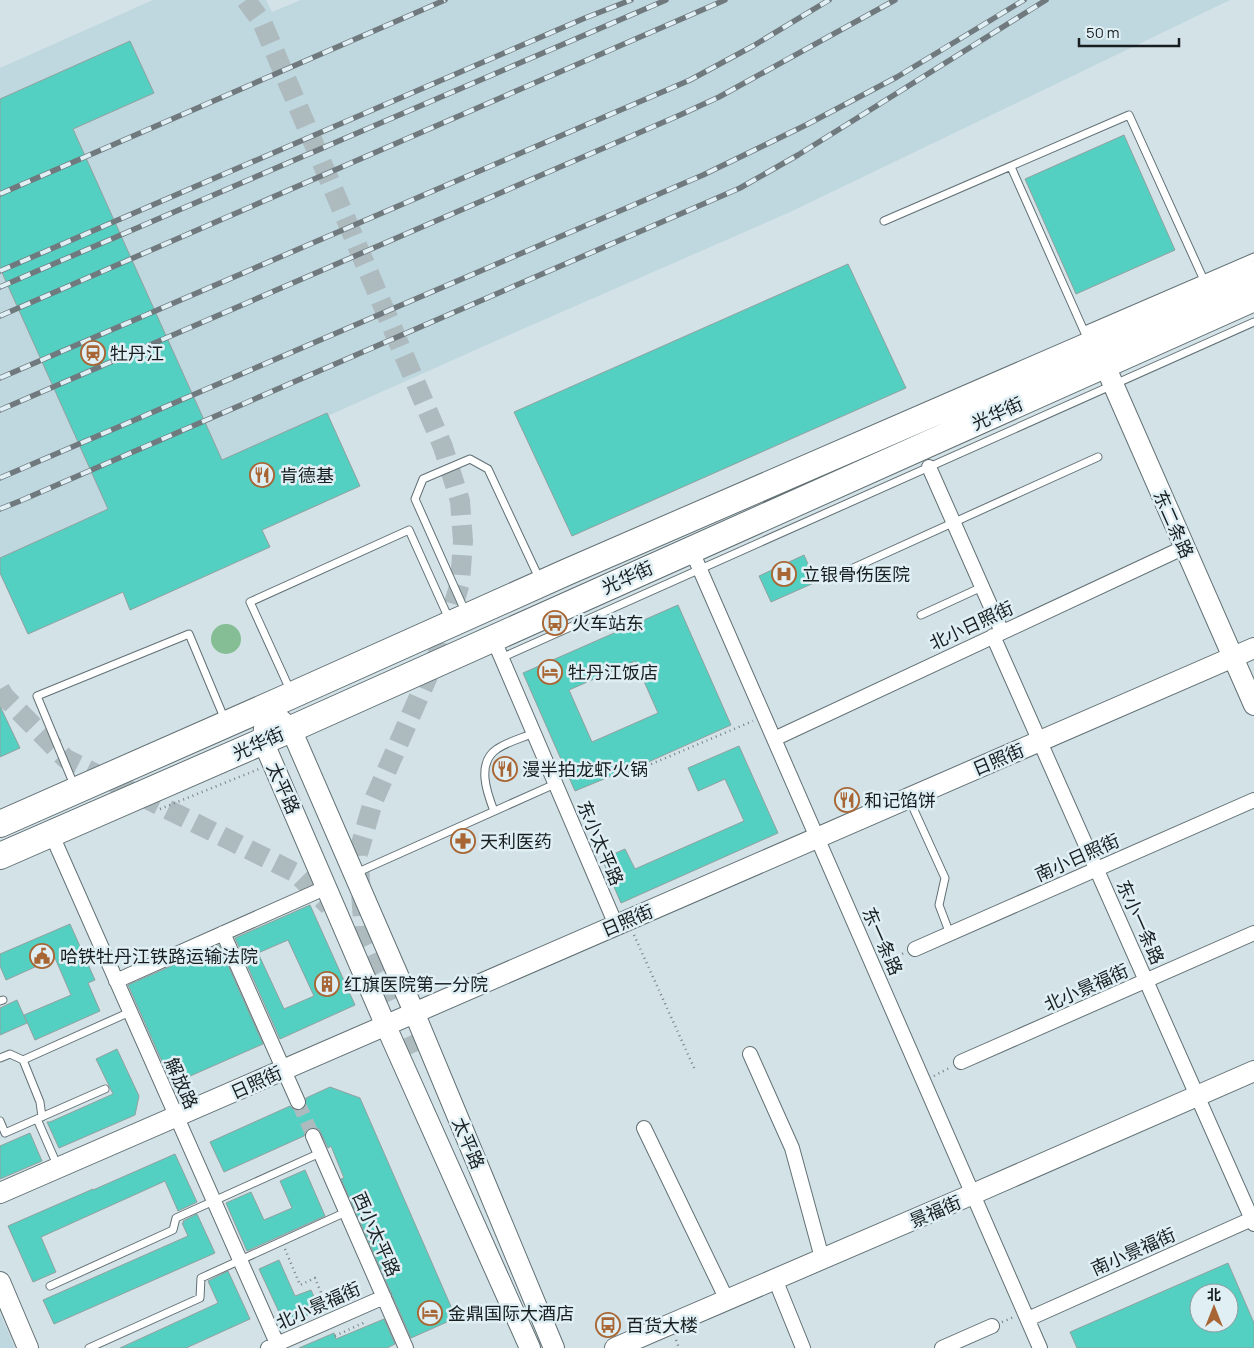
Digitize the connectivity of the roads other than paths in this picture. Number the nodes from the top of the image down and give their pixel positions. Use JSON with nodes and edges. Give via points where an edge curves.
{"nodes":[{"id":1,"x":1011,"y":167,"type":"junction"},
{"id":2,"x":884,"y":221,"type":"dead end"},
{"id":3,"x":1254,"y":257,"type":"edge"},
{"id":4,"x":1254,"y":274,"type":"edge"},
{"id":5,"x":1203,"y":278,"type":"junction"},
{"id":6,"x":1254,"y":298,"type":"edge"},
{"id":7,"x":1254,"y":322,"type":"edge"},
{"id":8,"x":1098,"y":353,"type":"junction"},
{"id":9,"x":1098,"y":457,"type":"dead end"},
{"id":10,"x":929,"y":467,"type":"junction"},
{"id":11,"x":953,"y":522,"type":"junction"},
{"id":12,"x":1185,"y":547,"type":"junction"},
{"id":13,"x":695,"y":559,"type":"junction"},
{"id":14,"x":851,"y":569,"type":"dead end"},
{"id":15,"x":541,"y":583,"type":"junction"},
{"id":16,"x":982,"y":587,"type":"junction"},
{"id":17,"x":921,"y":615,"type":"dead end"},
{"id":18,"x":460,"y":620,"type":"junction"},
{"id":19,"x":997,"y":634,"type":"junction"},
{"id":20,"x":497,"y":648,"type":"junction"},
{"id":21,"x":1254,"y":648,"type":"edge"},
{"id":22,"x":1233,"y":657,"type":"junction"},
{"id":23,"x":293,"y":695,"type":"junction"},
{"id":24,"x":1254,"y":705,"type":"edge"},
{"id":25,"x":266,"y":706,"type":"junction"},
{"id":26,"x":226,"y":724,"type":"junction"},
{"id":27,"x":291,"y":729,"type":"junction"},
{"id":28,"x":534,"y":733,"type":"junction"},
{"id":29,"x":774,"y":738,"type":"junction"},
{"id":30,"x":263,"y":740,"type":"junction"},
{"id":31,"x":1040,"y":741,"type":"junction"},
{"id":32,"x":555,"y":784,"type":"junction"},
{"id":33,"x":76,"y":790,"type":"junction"},
{"id":34,"x":908,"y":798,"type":"junction"},
{"id":35,"x":1254,"y":800,"type":"edge"},
{"id":36,"x":494,"y":811,"type":"junction"},
{"id":37,"x":0,"y":824,"type":"edge"},
{"id":38,"x":51,"y":834,"type":"junction"},
{"id":39,"x":817,"y":837,"type":"junction"},
{"id":40,"x":0,"y":856,"type":"edge"},
{"id":41,"x":1097,"y":869,"type":"junction"},
{"id":42,"x":353,"y":874,"type":"junction"},
{"id":43,"x":327,"y":887,"type":"junction"},
{"id":44,"x":622,"y":923,"type":"junction"},
{"id":45,"x":223,"y":933,"type":"junction"},
{"id":46,"x":1254,"y":933,"type":"edge"},
{"id":47,"x":950,"y":934,"type":"junction"},
{"id":48,"x":915,"y":949,"type":"road end"},
{"id":49,"x":1147,"y":980,"type":"junction"},
{"id":50,"x":116,"y":981,"type":"junction"},
{"id":51,"x":130,"y":1012,"type":"junction"},
{"id":52,"x":414,"y":1012,"type":"junction"},
{"id":53,"x":385,"y":1024,"type":"junction"},
{"id":54,"x":750,"y":1054,"type":"dead end"},
{"id":55,"x":0,"y":1058,"type":"edge"},
{"id":56,"x":23,"y":1060,"type":"junction"},
{"id":57,"x":961,"y":1062,"type":"road end"},
{"id":58,"x":283,"y":1070,"type":"junction"},
{"id":59,"x":1254,"y":1071,"type":"edge"},
{"id":60,"x":105,"y":1089,"type":"dead end"},
{"id":61,"x":1198,"y":1096,"type":"junction"},
{"id":62,"x":298,"y":1102,"type":"tunnel mouth"},
{"id":63,"x":176,"y":1116,"type":"junction"},
{"id":64,"x":40,"y":1118,"type":"junction"},
{"id":65,"x":0,"y":1121,"type":"edge"},
{"id":66,"x":644,"y":1128,"type":"dead end"},
{"id":67,"x":313,"y":1136,"type":"tunnel mouth"},
{"id":68,"x":320,"y":1153,"type":"junction"},
{"id":69,"x":58,"y":1167,"type":"junction"},
{"id":70,"x":0,"y":1192,"type":"edge"},
{"id":71,"x":973,"y":1194,"type":"junction"},
{"id":72,"x":214,"y":1201,"type":"junction"},
{"id":73,"x":346,"y":1212,"type":"junction"},
{"id":74,"x":1253,"y":1220,"type":"edge"},
{"id":75,"x":822,"y":1258,"type":"junction"},
{"id":76,"x":240,"y":1260,"type":"junction"},
{"id":77,"x":775,"y":1279,"type":"junction"},
{"id":78,"x":0,"y":1282,"type":"edge"},
{"id":79,"x":50,"y":1286,"type":"dead end"},
{"id":80,"x":384,"y":1297,"type":"junction"},
{"id":81,"x":727,"y":1300,"type":"junction"},
{"id":82,"x":1026,"y":1316,"type":"junction"},
{"id":83,"x":992,"y":1326,"type":"road end"},
{"id":84,"x":274,"y":1347,"type":"edge"},
{"id":85,"x":28,"y":1348,"type":"edge"},
{"id":86,"x":89,"y":1348,"type":"edge"},
{"id":87,"x":406,"y":1348,"type":"edge"},
{"id":88,"x":532,"y":1348,"type":"edge"},
{"id":89,"x":554,"y":1348,"type":"edge"},
{"id":90,"x":615,"y":1348,"type":"edge"},
{"id":91,"x":803,"y":1348,"type":"edge"},
{"id":92,"x":942,"y":1348,"type":"edge"},
{"id":93,"x":1040,"y":1348,"type":"edge"}],
"edges":[{"from":1,"to":2,"type":"lane"},
{"from":1,"to":5,"type":"lane","via":[[1129,115]]},
{"from":1,"to":8,"type":"lane"},
{"from":3,"to":5,"type":"lane"},
{"from":4,"to":8,"type":"highway","name":"光华街"},
{"from":5,"to":8,"type":"lane"},
{"from":6,"to":8,"type":"highway","name":"光华街"},
{"from":7,"to":8,"type":"lane"},
{"from":8,"to":10,"type":"lane"},
{"from":8,"to":12,"type":"street","name":"东二条路"},
{"from":8,"to":13,"type":"highway","name":"光华街"},
{"from":8,"to":15,"type":"highway","name":"光华街"},
{"from":9,"to":11,"type":"lane"},
{"from":10,"to":11,"type":"street","name":"东小一条路"},
{"from":10,"to":13,"type":"lane"},
{"from":11,"to":14,"type":"lane"},
{"from":11,"to":16,"type":"street","name":"东小一条路"},
{"from":12,"to":19,"type":"street","name":"北小日照街"},
{"from":12,"to":22,"type":"street","name":"东二条路"},
{"from":13,"to":20,"type":"highway","name":"光华街"},
{"from":13,"to":29,"type":"street","name":"东一条路"},
{"from":15,"to":18,"type":"highway","name":"光华街"},
{"from":15,"to":18,"type":"lane","via":[[488,470],[470,459],[423,479],[415,499]]},
{"from":16,"to":17,"type":"lane"},
{"from":16,"to":19,"type":"street","name":"东小一条路"},
{"from":18,"to":23,"type":"highway","name":"光华街"},
{"from":18,"to":23,"type":"lane","via":[[409,530],[250,602]]},
{"from":19,"to":29,"type":"street","name":"北小日照街"},
{"from":19,"to":31,"type":"street","name":"东小一条路"},
{"from":20,"to":27,"type":"highway","name":"光华街"},
{"from":20,"to":28,"type":"street","name":"东小太平路"},
{"from":21,"to":22,"type":"street","name":"日照街"},
{"from":22,"to":24,"type":"street","name":"东二条路"},
{"from":22,"to":31,"type":"street","name":"日照街"},
{"from":23,"to":25,"type":"highway","name":"光华街"},
{"from":25,"to":26,"type":"highway","name":"光华街"},
{"from":25,"to":27,"type":"street","name":"太平路"},
{"from":25,"to":30,"type":"street","name":"太平路"},
{"from":26,"to":33,"type":"highway","name":"光华街"},
{"from":26,"to":33,"type":"lane","via":[[189,634],[37,696]]},
{"from":27,"to":30,"type":"highway","name":"光华街"},
{"from":27,"to":42,"type":"street","name":"太平路"},
{"from":28,"to":32,"type":"street","name":"东小太平路"},
{"from":28,"to":36,"type":"lane","via":[[496,749],[489,759],[484,777]]},
{"from":29,"to":39,"type":"street","name":"东一条路"},
{"from":30,"to":38,"type":"highway","name":"光华街"},
{"from":30,"to":43,"type":"street","name":"太平路"},
{"from":31,"to":34,"type":"street","name":"日照街"},
{"from":31,"to":41,"type":"street","name":"东小一条路"},
{"from":32,"to":36,"type":"lane"},
{"from":32,"to":44,"type":"street","name":"东小太平路"},
{"from":33,"to":37,"type":"highway","name":"光华街"},
{"from":34,"to":39,"type":"street","name":"日照街"},
{"from":34,"to":47,"type":"lane","via":[[944,878],[939,905]]},
{"from":35,"to":41,"type":"street","name":"南小日照街"},
{"from":36,"to":42,"type":"lane"},
{"from":38,"to":40,"type":"highway","name":"光华街"},
{"from":38,"to":50,"type":"street","name":"解放路"},
{"from":39,"to":44,"type":"street","name":"日照街"},
{"from":39,"to":71,"type":"street","name":"东一条路"},
{"from":41,"to":47,"type":"street","name":"南小日照街"},
{"from":41,"to":49,"type":"street","name":"东小一条路"},
{"from":42,"to":52,"type":"street","name":"太平路"},
{"from":43,"to":45,"type":"street"},
{"from":43,"to":53,"type":"street","name":"太平路"},
{"from":44,"to":52,"type":"street","name":"日照街"},
{"from":45,"to":50,"type":"street"},
{"from":45,"to":58,"type":"street"},
{"from":46,"to":49,"type":"street","name":"北小景福街"},
{"from":47,"to":48,"type":"street","name":"南小日照街"},
{"from":49,"to":57,"type":"street","name":"北小景福街"},
{"from":49,"to":61,"type":"street","name":"东小一条路"},
{"from":50,"to":51,"type":"street","name":"解放路"},
{"from":51,"to":56,"type":"lane"},
{"from":51,"to":63,"type":"street","name":"解放路"},
{"from":52,"to":53,"type":"street","name":"日照街"},
{"from":52,"to":89,"type":"street","name":"太平路"},
{"from":53,"to":58,"type":"street","name":"日照街"},
{"from":53,"to":88,"type":"street","name":"太平路"},
{"from":54,"to":75,"type":"street","via":[[792,1148]]},
{"from":55,"to":56,"type":"lane","via":[[10,1054]]},
{"from":56,"to":64,"type":"lane","via":[[40,1102]]},
{"from":58,"to":62,"type":"street"},
{"from":58,"to":63,"type":"street","name":"日照街"},
{"from":59,"to":61,"type":"street","name":"景福街"},
{"from":60,"to":64,"type":"lane"},
{"from":61,"to":71,"type":"street","name":"景福街"},
{"from":61,"to":74,"type":"street","name":"东小一条路"},
{"from":63,"to":69,"type":"street","name":"日照街"},
{"from":63,"to":72,"type":"street","name":"解放路"},
{"from":64,"to":65,"type":"lane","via":[[5,1133]]},
{"from":64,"to":69,"type":"lane"},
{"from":66,"to":81,"type":"street"},
{"from":67,"to":68,"type":"street","name":"西小太平路"},
{"from":68,"to":72,"type":"lane"},
{"from":68,"to":73,"type":"street","name":"西小太平路"},
{"from":69,"to":70,"type":"street","name":"日照街"},
{"from":71,"to":75,"type":"street","name":"景福街"},
{"from":71,"to":82,"type":"street","name":"东一条路"},
{"from":72,"to":76,"type":"street","name":"解放路"},
{"from":72,"to":79,"type":"lane","via":[[176,1218],[173,1230]]},
{"from":73,"to":76,"type":"lane"},
{"from":73,"to":80,"type":"street","name":"西小太平路"},
{"from":74,"to":82,"type":"street","name":"南小景福街"},
{"from":75,"to":77,"type":"street","name":"景福街"},
{"from":76,"to":84,"type":"street","name":"解放路"},
{"from":76,"to":86,"type":"lane","via":[[200,1278],[200,1298]]},
{"from":77,"to":81,"type":"street","name":"景福街"},
{"from":77,"to":91,"type":"street"},
{"from":78,"to":85,"type":"street"},
{"from":80,"to":84,"type":"street","name":"北小景福街"},
{"from":80,"to":87,"type":"street","name":"西小太平路"},
{"from":81,"to":90,"type":"street","name":"景福街"},
{"from":82,"to":93,"type":"street","name":"东一条路"},
{"from":83,"to":92,"type":"street"},
{"from":88,"to":89,"type":"street","via":[[529,1322],[415,1052],[534,1320]]}]}
